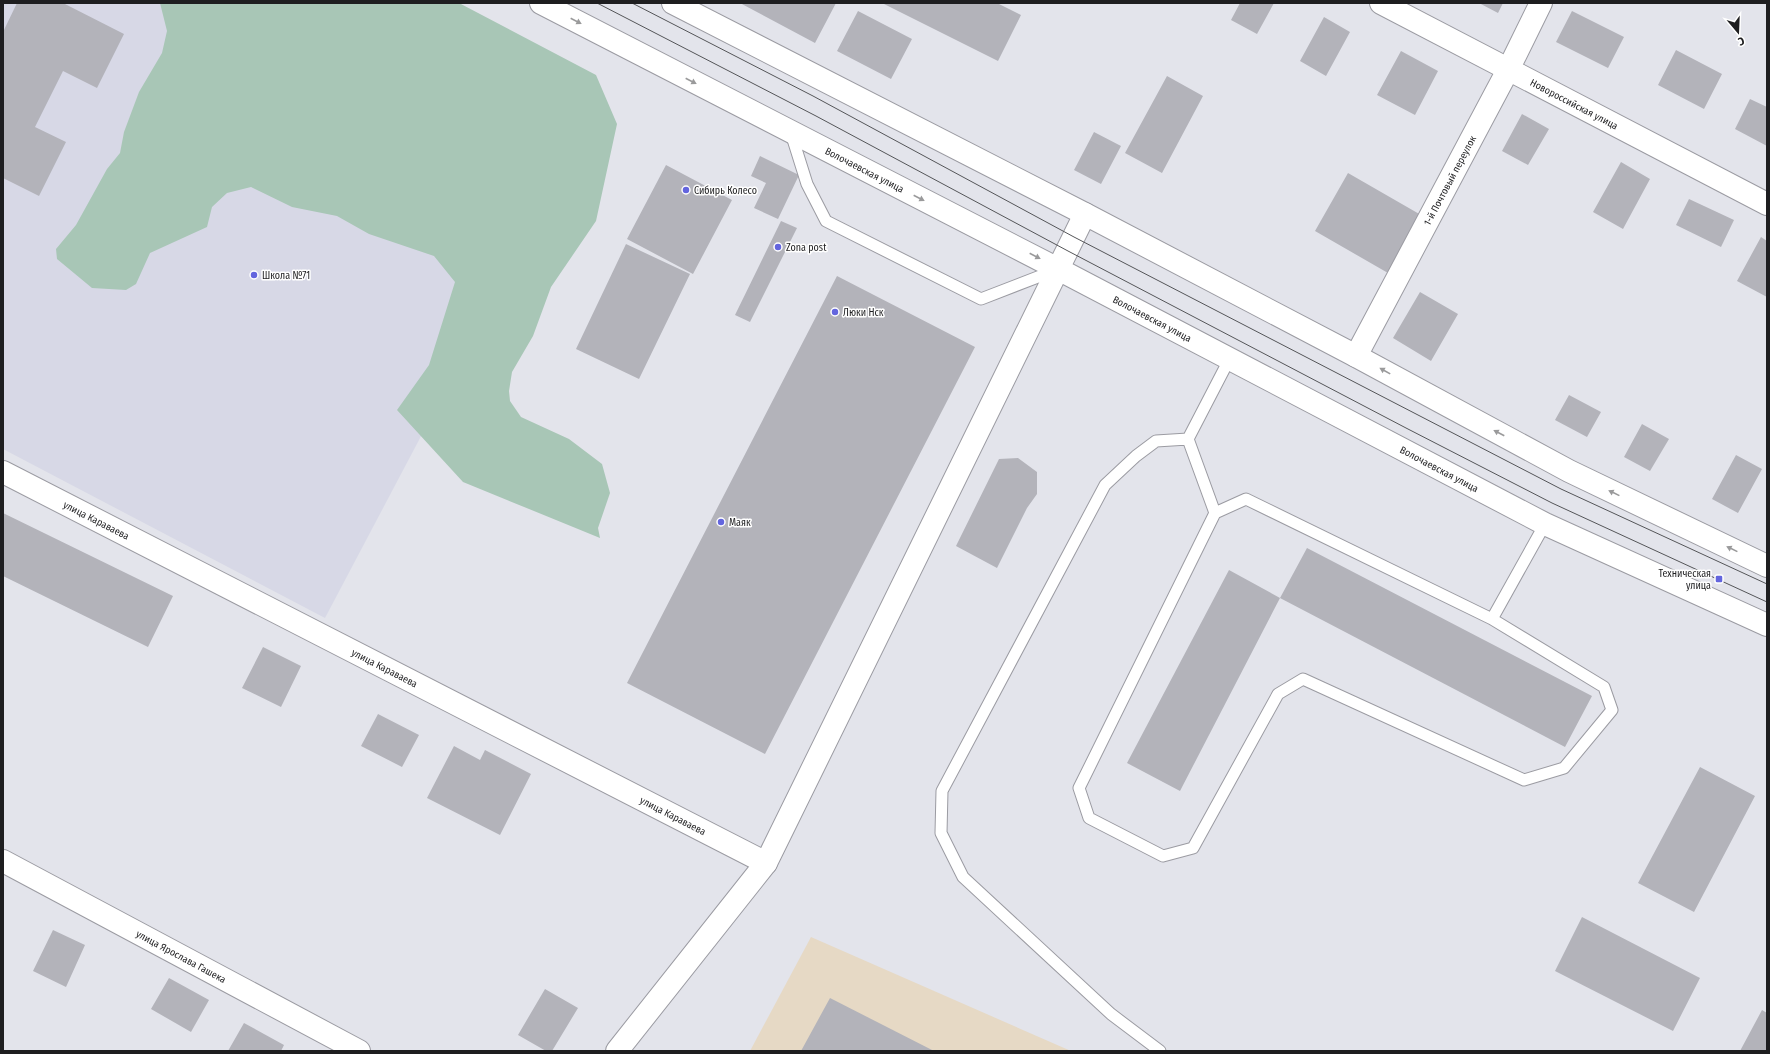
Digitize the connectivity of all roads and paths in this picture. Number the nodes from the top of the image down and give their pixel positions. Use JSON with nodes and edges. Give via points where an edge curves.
{"nodes":[{"id":1,"x":541,"y":3,"type":"edge"},
{"id":2,"x":673,"y":3,"type":"edge"},
{"id":3,"x":1381,"y":3,"type":"edge"},
{"id":4,"x":1541,"y":3,"type":"edge"},
{"id":5,"x":1508,"y":70,"type":"junction"},
{"id":6,"x":791,"y":132,"type":"junction"},
{"id":7,"x":1767,"y":204,"type":"edge"},
{"id":8,"x":1085,"y":214,"type":"junction"},
{"id":9,"x":1058,"y":268,"type":"junction"},
{"id":10,"x":1356,"y":356,"type":"junction"},
{"id":11,"x":1230,"y":358,"type":"junction"},
{"id":12,"x":1188,"y":439,"type":"junction"},
{"id":13,"x":3,"y":472,"type":"edge"},
{"id":14,"x":1215,"y":513,"type":"junction"},
{"id":15,"x":1545,"y":524,"type":"junction"},
{"id":16,"x":1767,"y":566,"type":"edge"},
{"id":17,"x":1492,"y":619,"type":"junction"},
{"id":18,"x":1767,"y":626,"type":"edge"},
{"id":19,"x":3,"y":861,"type":"edge"},
{"id":20,"x":766,"y":864,"type":"junction"},
{"id":21,"x":359,"y":1051,"type":"edge"},
{"id":22,"x":617,"y":1051,"type":"edge"},
{"id":23,"x":1160,"y":1051,"type":"edge"}],
"edges":[{"from":1,"to":6,"type":"street","name":"Волочаевская улица","one_way":true},
{"from":2,"to":8,"type":"street"},
{"from":3,"to":5,"type":"street","name":"Новороссийская улица"},
{"from":4,"to":5,"type":"street","name":"1-й Почтовый переулок"},
{"from":5,"to":7,"type":"street","name":"Новороссийская улица"},
{"from":5,"to":10,"type":"street","name":"1-й Почтовый переулок"},
{"from":6,"to":9,"type":"street","name":"Волочаевская улица","one_way":true},
{"from":6,"to":9,"type":"lane","via":[[807,184],[826,221],[833,225],[980,299]]},
{"from":8,"to":9,"type":"street"},
{"from":8,"to":10,"type":"street"},
{"from":9,"to":11,"type":"street","name":"Волочаевская улица"},
{"from":9,"to":20,"type":"street"},
{"from":16,"to":10,"type":"street","one_way":true,"via":[[1569,471]]},
{"from":11,"to":12,"type":"lane"},
{"from":11,"to":15,"type":"street","name":"Волочаевская улица"},
{"from":12,"to":14,"type":"lane"},
{"from":12,"to":23,"type":"lane","via":[[1156,441],[1105,486],[942,791],[941,833],[963,877],[1111,1014]]},
{"from":13,"to":20,"type":"street","name":"улица Караваева"},
{"from":14,"to":17,"type":"lane","via":[[1246,499]]},
{"from":14,"to":17,"type":"lane","via":[[1079,788],[1088,818],[1163,856],[1193,848],[1278,694],[1302,679],[1524,780],[1564,768],[1612,710],[1604,687]]},
{"from":15,"to":17,"type":"lane"},
{"from":15,"to":18,"type":"street","name":"Волочаевская улица"},
{"from":19,"to":21,"type":"street","name":"улица Ярослава Гашека"},
{"from":20,"to":22,"type":"street"}]}
